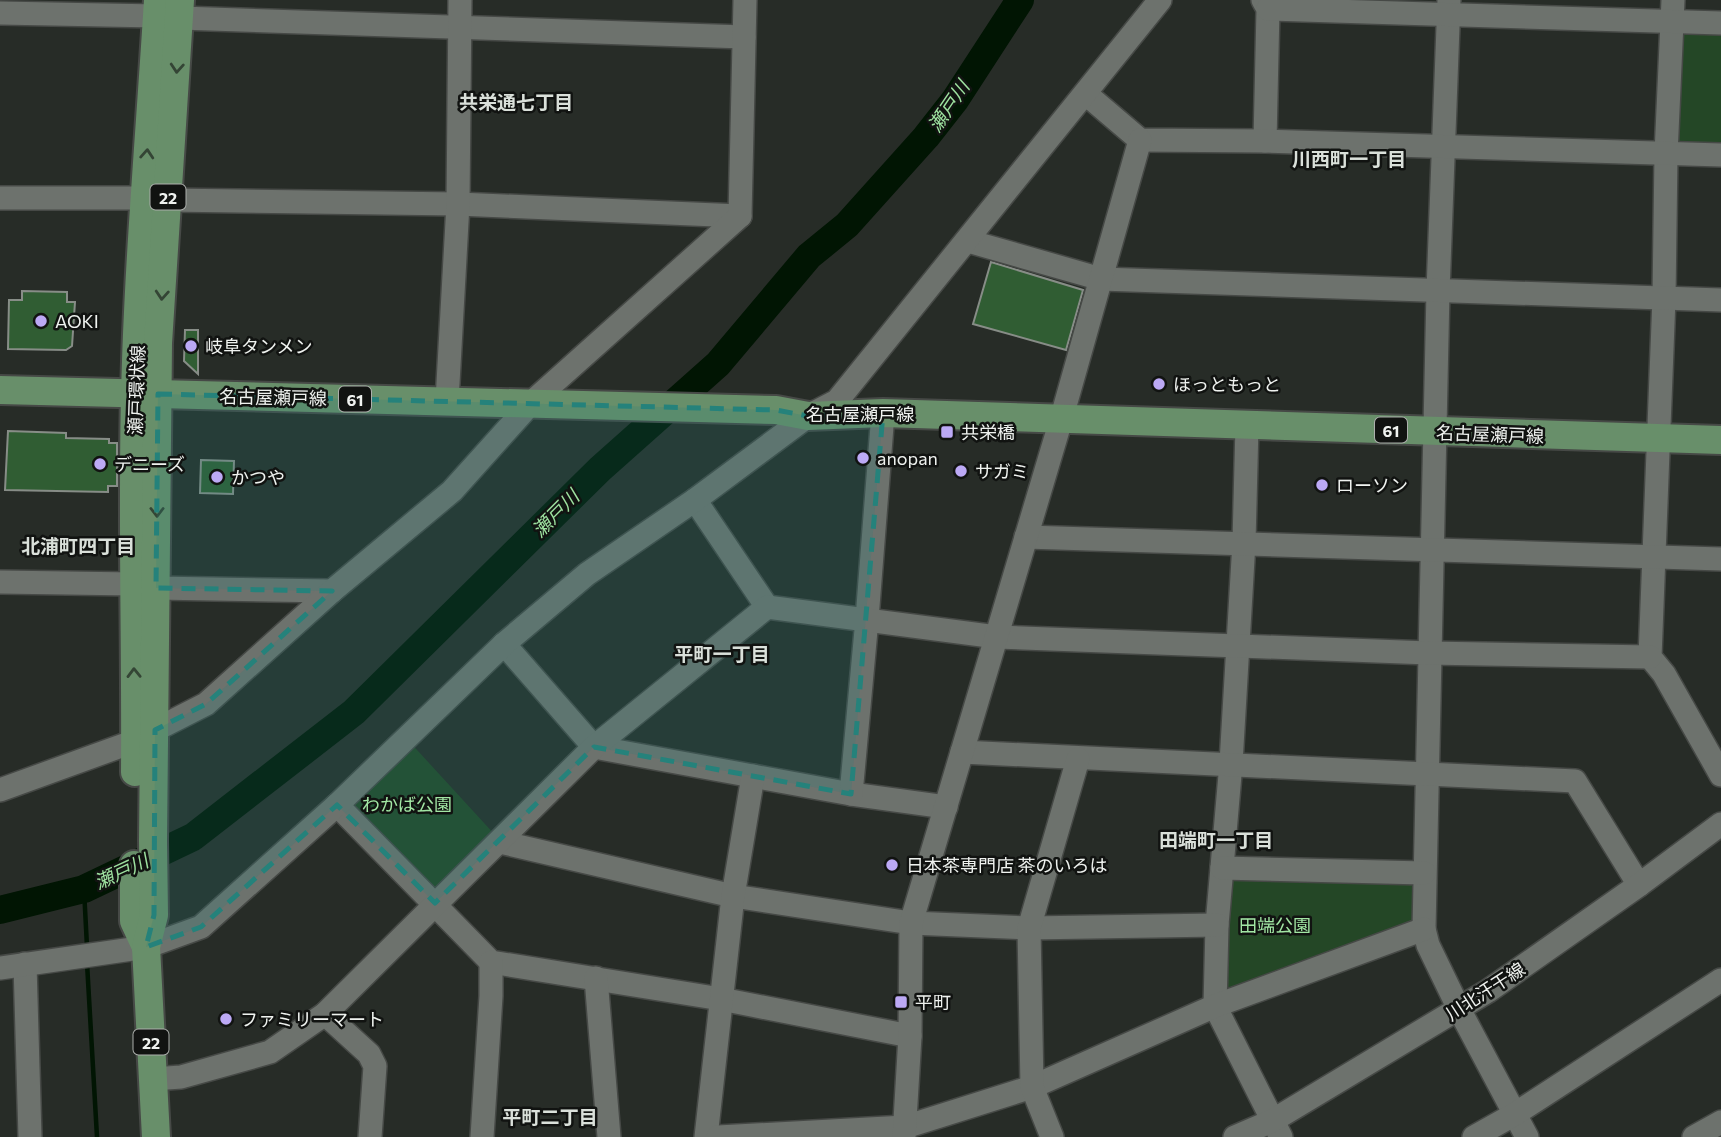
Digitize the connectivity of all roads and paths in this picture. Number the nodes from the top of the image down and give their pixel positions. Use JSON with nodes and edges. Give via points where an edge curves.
{"nodes":[{"id":1,"x":460,"y":0,"type":"edge"},
{"id":2,"x":745,"y":0,"type":"edge"},
{"id":3,"x":1160,"y":0,"type":"edge"},
{"id":4,"x":1266,"y":4,"type":"edge"},
{"id":5,"x":169,"y":8,"type":"edge"},
{"id":6,"x":1449,"y":8,"type":"edge"},
{"id":7,"x":1673,"y":10,"type":"edge"},
{"id":8,"x":0,"y":13,"type":"edge"},
{"id":9,"x":1721,"y":23,"type":"edge"},
{"id":10,"x":459,"y":26,"type":"junction"},
{"id":11,"x":744,"y":37,"type":"junction"},
{"id":12,"x":1086,"y":94,"type":"junction"},
{"id":13,"x":1140,"y":140,"type":"junction"},
{"id":14,"x":1265,"y":141,"type":"junction"},
{"id":15,"x":1444,"y":148,"type":"junction"},
{"id":16,"x":1666,"y":154,"type":"junction"},
{"id":17,"x":1721,"y":155,"type":"edge"},
{"id":18,"x":0,"y":198,"type":"edge"},
{"id":19,"x":156,"y":199,"type":"junction"},
{"id":20,"x":458,"y":204,"type":"junction"},
{"id":21,"x":740,"y":216,"type":"junction"},
{"id":22,"x":968,"y":241,"type":"junction"},
{"id":23,"x":1101,"y":279,"type":"junction"},
{"id":24,"x":1438,"y":291,"type":"junction"},
{"id":25,"x":1664,"y":298,"type":"junction"},
{"id":26,"x":1721,"y":300,"type":"edge"},
{"id":27,"x":0,"y":390,"type":"edge"},
{"id":28,"x":146,"y":394,"type":"junction"},
{"id":29,"x":447,"y":401,"type":"junction"},
{"id":30,"x":542,"y":403,"type":"junction"},
{"id":31,"x":883,"y":413,"type":"junction"},
{"id":32,"x":808,"y":416,"type":"junction"},
{"id":33,"x":1061,"y":420,"type":"junction"},
{"id":34,"x":1247,"y":425,"type":"junction"},
{"id":35,"x":1436,"y":432,"type":"junction"},
{"id":36,"x":1658,"y":439,"type":"junction"},
{"id":37,"x":1721,"y":440,"type":"edge"},
{"id":38,"x":695,"y":500,"type":"junction"},
{"id":39,"x":1026,"y":537,"type":"junction"},
{"id":40,"x":1244,"y":542,"type":"junction"},
{"id":41,"x":1432,"y":550,"type":"junction"},
{"id":42,"x":1653,"y":557,"type":"junction"},
{"id":43,"x":1721,"y":559,"type":"edge"},
{"id":44,"x":0,"y":582,"type":"edge"},
{"id":45,"x":145,"y":585,"type":"junction"},
{"id":46,"x":332,"y":591,"type":"junction"},
{"id":47,"x":767,"y":607,"type":"junction"},
{"id":48,"x":867,"y":620,"type":"junction"},
{"id":49,"x":997,"y":636,"type":"junction"},
{"id":50,"x":504,"y":644,"type":"junction"},
{"id":51,"x":1238,"y":646,"type":"junction"},
{"id":52,"x":1429,"y":653,"type":"junction"},
{"id":53,"x":1650,"y":657,"type":"junction"},
{"id":54,"x":145,"y":735,"type":"junction"},
{"id":55,"x":594,"y":747,"type":"junction"},
{"id":56,"x":962,"y":752,"type":"junction"},
{"id":57,"x":1078,"y":759,"type":"junction"},
{"id":58,"x":1231,"y":763,"type":"junction"},
{"id":59,"x":1428,"y":773,"type":"junction"},
{"id":60,"x":1721,"y":775,"type":"edge"},
{"id":61,"x":753,"y":776,"type":"junction"},
{"id":62,"x":0,"y":790,"type":"edge"},
{"id":63,"x":850,"y":794,"type":"junction"},
{"id":64,"x":337,"y":805,"type":"junction"},
{"id":65,"x":946,"y":807,"type":"junction"},
{"id":66,"x":1721,"y":824,"type":"edge"},
{"id":67,"x":500,"y":842,"type":"junction"},
{"id":68,"x":1222,"y":868,"type":"junction"},
{"id":69,"x":1424,"y":873,"type":"junction"},
{"id":70,"x":1639,"y":885,"type":"junction"},
{"id":71,"x":733,"y":896,"type":"junction"},
{"id":72,"x":435,"y":903,"type":"junction"},
{"id":73,"x":911,"y":923,"type":"junction"},
{"id":74,"x":1217,"y":925,"type":"junction"},
{"id":75,"x":1030,"y":928,"type":"junction"},
{"id":76,"x":1424,"y":929,"type":"junction"},
{"id":77,"x":146,"y":947,"type":"junction"},
{"id":78,"x":491,"y":962,"type":"junction"},
{"id":79,"x":25,"y":964,"type":"junction"},
{"id":80,"x":0,"y":968,"type":"edge"},
{"id":81,"x":596,"y":978,"type":"junction"},
{"id":82,"x":1721,"y":980,"type":"edge"},
{"id":83,"x":721,"y":999,"type":"junction"},
{"id":84,"x":1215,"y":1006,"type":"junction"},
{"id":85,"x":1459,"y":1009,"type":"junction"},
{"id":86,"x":325,"y":1014,"type":"junction"},
{"id":87,"x":910,"y":1035,"type":"junction"},
{"id":88,"x":153,"y":1079,"type":"junction"},
{"id":89,"x":1032,"y":1087,"type":"junction"},
{"id":90,"x":1515,"y":1114,"type":"junction"},
{"id":91,"x":1721,"y":1122,"type":"edge"},
{"id":92,"x":1276,"y":1129,"type":"edge"},
{"id":93,"x":904,"y":1132,"type":"edge"},
{"id":94,"x":30,"y":1137,"type":"edge"},
{"id":95,"x":156,"y":1137,"type":"edge"},
{"id":96,"x":370,"y":1137,"type":"edge"},
{"id":97,"x":482,"y":1137,"type":"edge"},
{"id":98,"x":609,"y":1137,"type":"edge"},
{"id":99,"x":706,"y":1137,"type":"edge"},
{"id":100,"x":718,"y":1137,"type":"edge"},
{"id":101,"x":1052,"y":1137,"type":"edge"},
{"id":102,"x":1235,"y":1137,"type":"edge"},
{"id":103,"x":1474,"y":1137,"type":"edge"},
{"id":104,"x":1527,"y":1137,"type":"edge"},
{"id":105,"x":1694,"y":1137,"type":"edge"}],
"edges":[{"from":1,"to":10,"type":"street"},
{"from":2,"to":11,"type":"street"},
{"from":3,"to":12,"type":"street"},
{"from":4,"to":6,"type":"street"},
{"from":4,"to":14,"type":"street"},
{"from":5,"to":8,"type":"street"},
{"from":5,"to":10,"type":"street"},
{"from":5,"to":19,"type":"main road","name":"瀬戸環状線","number":"22"},
{"from":6,"to":7,"type":"street"},
{"from":6,"to":15,"type":"street"},
{"from":7,"to":9,"type":"street"},
{"from":7,"to":16,"type":"street"},
{"from":10,"to":11,"type":"street"},
{"from":10,"to":20,"type":"street"},
{"from":11,"to":21,"type":"street"},
{"from":12,"to":13,"type":"street"},
{"from":12,"to":22,"type":"street"},
{"from":13,"to":14,"type":"street"},
{"from":13,"to":23,"type":"street"},
{"from":14,"to":15,"type":"street"},
{"from":15,"to":16,"type":"street"},
{"from":15,"to":24,"type":"street"},
{"from":16,"to":17,"type":"street"},
{"from":16,"to":25,"type":"street"},
{"from":18,"to":19,"type":"street"},
{"from":19,"to":20,"type":"street"},
{"from":19,"to":28,"type":"main road","name":"瀬戸環状線","number":"22","via":[[158,343]]},
{"from":20,"to":21,"type":"street"},
{"from":20,"to":29,"type":"street"},
{"from":21,"to":30,"type":"street"},
{"from":22,"to":23,"type":"street"},
{"from":22,"to":32,"type":"street","via":[[838,401]]},
{"from":23,"to":24,"type":"street"},
{"from":23,"to":33,"type":"street"},
{"from":24,"to":25,"type":"street"},
{"from":24,"to":35,"type":"street"},
{"from":25,"to":26,"type":"street"},
{"from":25,"to":36,"type":"street"},
{"from":27,"to":28,"type":"main road","name":"名古屋瀬戸線","number":"61"},
{"from":28,"to":29,"type":"main road","name":"名古屋瀬戸線","number":"61"},
{"from":28,"to":45,"type":"main road","name":"瀬戸環状線","number":"22"},
{"from":29,"to":30,"type":"main road","name":"名古屋瀬戸線","number":"61"},
{"from":30,"to":32,"type":"main road","name":"名古屋瀬戸線","number":"61","via":[[776,410]]},
{"from":30,"to":46,"type":"street","via":[[452,491]]},
{"from":31,"to":32,"type":"main road","name":"名古屋瀬戸線","number":"61"},
{"from":31,"to":33,"type":"main road","name":"名古屋瀬戸線","number":"61"},
{"from":31,"to":48,"type":"street"},
{"from":32,"to":38,"type":"street"},
{"from":33,"to":34,"type":"main road","name":"名古屋瀬戸線","number":"61"},
{"from":33,"to":39,"type":"street"},
{"from":34,"to":35,"type":"main road","name":"名古屋瀬戸線","number":"61"},
{"from":34,"to":40,"type":"street"},
{"from":35,"to":36,"type":"main road","name":"名古屋瀬戸線","number":"61"},
{"from":35,"to":41,"type":"street"},
{"from":36,"to":37,"type":"main road","name":"名古屋瀬戸線","number":"61"},
{"from":36,"to":42,"type":"street"},
{"from":38,"to":47,"type":"street"},
{"from":38,"to":50,"type":"street","via":[[587,574]]},
{"from":39,"to":40,"type":"street"},
{"from":39,"to":49,"type":"street"},
{"from":40,"to":41,"type":"street"},
{"from":40,"to":51,"type":"street"},
{"from":41,"to":42,"type":"street"},
{"from":41,"to":52,"type":"street"},
{"from":42,"to":43,"type":"street"},
{"from":42,"to":53,"type":"street"},
{"from":44,"to":45,"type":"street"},
{"from":45,"to":46,"type":"street"},
{"from":45,"to":54,"type":"main road","name":"瀬戸環状線","number":"22"},
{"from":46,"to":54,"type":"street","via":[[206,704]]},
{"from":47,"to":48,"type":"street"},
{"from":47,"to":55,"type":"street"},
{"from":48,"to":49,"type":"street"},
{"from":48,"to":63,"type":"street"},
{"from":49,"to":51,"type":"street"},
{"from":49,"to":56,"type":"street"},
{"from":50,"to":55,"type":"street"},
{"from":50,"to":64,"type":"street"},
{"from":51,"to":52,"type":"street"},
{"from":51,"to":58,"type":"street"},
{"from":52,"to":53,"type":"street"},
{"from":52,"to":59,"type":"street"},
{"from":53,"to":60,"type":"street"},
{"from":54,"to":62,"type":"street"},
{"from":54,"to":77,"type":"main road","name":"瀬戸環状線","number":"22","via":[[154,915]]},
{"from":55,"to":61,"type":"street"},
{"from":55,"to":67,"type":"street"},
{"from":56,"to":57,"type":"street"},
{"from":56,"to":65,"type":"street"},
{"from":57,"to":58,"type":"street"},
{"from":57,"to":75,"type":"street"},
{"from":58,"to":59,"type":"street"},
{"from":58,"to":68,"type":"street"},
{"from":59,"to":69,"type":"street"},
{"from":59,"to":70,"type":"street","via":[[1575,781]]},
{"from":61,"to":63,"type":"street"},
{"from":61,"to":71,"type":"street"},
{"from":63,"to":65,"type":"street"},
{"from":64,"to":72,"type":"street"},
{"from":64,"to":77,"type":"street","via":[[201,927]]},
{"from":65,"to":73,"type":"street"},
{"from":66,"to":70,"type":"street","name":"川北汗干線"},
{"from":67,"to":71,"type":"street"},
{"from":67,"to":72,"type":"street"},
{"from":68,"to":69,"type":"street"},
{"from":68,"to":74,"type":"street"},
{"from":69,"to":76,"type":"street"},
{"from":70,"to":85,"type":"street","name":"川北汗干線"},
{"from":71,"to":73,"type":"street"},
{"from":71,"to":83,"type":"street"},
{"from":72,"to":78,"type":"street"},
{"from":72,"to":86,"type":"street"},
{"from":73,"to":75,"type":"street"},
{"from":73,"to":87,"type":"street"},
{"from":74,"to":75,"type":"street"},
{"from":74,"to":84,"type":"street"},
{"from":75,"to":89,"type":"street"},
{"from":76,"to":84,"type":"street"},
{"from":76,"to":85,"type":"street"},
{"from":77,"to":79,"type":"street"},
{"from":77,"to":88,"type":"main road","name":"瀬戸環状線","number":"22"},
{"from":78,"to":81,"type":"street"},
{"from":78,"to":97,"type":"street"},
{"from":79,"to":80,"type":"street"},
{"from":79,"to":94,"type":"street"},
{"from":81,"to":83,"type":"street"},
{"from":81,"to":98,"type":"street"},
{"from":82,"to":90,"type":"street"},
{"from":83,"to":87,"type":"street"},
{"from":83,"to":99,"type":"street"},
{"from":84,"to":89,"type":"street"},
{"from":84,"to":92,"type":"street"},
{"from":85,"to":90,"type":"street"},
{"from":85,"to":92,"type":"street","name":"川北汗干線"},
{"from":86,"to":88,"type":"street","via":[[270,1052],[181,1077]]},
{"from":86,"to":96,"type":"street","via":[[369,1054],[374,1066]]},
{"from":87,"to":93,"type":"street"},
{"from":88,"to":95,"type":"main road","name":"瀬戸環状線","number":"22"},
{"from":89,"to":93,"type":"street"},
{"from":89,"to":101,"type":"street"},
{"from":90,"to":103,"type":"street"},
{"from":90,"to":104,"type":"street"},
{"from":91,"to":105,"type":"street"},
{"from":92,"to":102,"type":"street","name":"川北汗干線"},
{"from":93,"to":100,"type":"street"}]}
